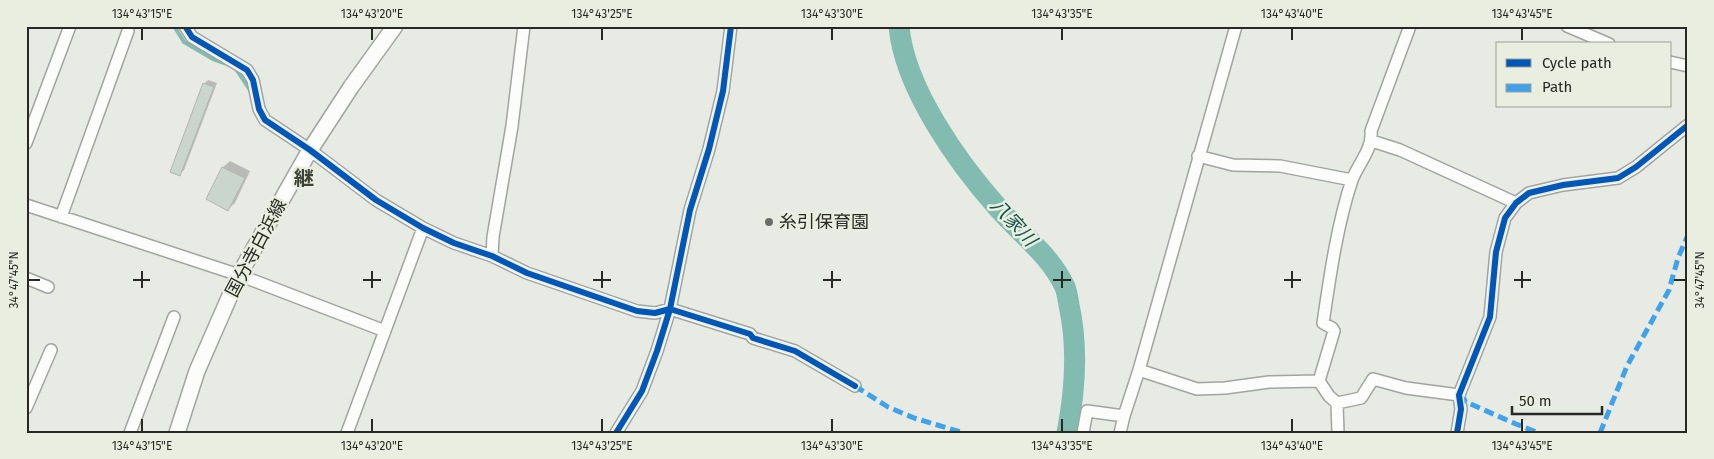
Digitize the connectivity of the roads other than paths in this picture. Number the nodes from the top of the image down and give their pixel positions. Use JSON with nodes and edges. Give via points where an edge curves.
{"nodes":[{"id":1,"x":70,"y":26,"type":"edge"},
{"id":2,"x":185,"y":26,"type":"edge"},
{"id":3,"x":395,"y":26,"type":"edge"},
{"id":4,"x":524,"y":26,"type":"edge"},
{"id":5,"x":731,"y":26,"type":"edge"},
{"id":6,"x":1236,"y":26,"type":"edge"},
{"id":7,"x":1410,"y":26,"type":"edge"},
{"id":8,"x":1567,"y":26,"type":"edge"},
{"id":9,"x":128,"y":30,"type":"dead end"},
{"id":10,"x":1604,"y":42,"type":"edge"},
{"id":11,"x":1672,"y":62,"type":"edge"},
{"id":12,"x":1688,"y":66,"type":"edge"},
{"id":13,"x":1688,"y":125,"type":"edge"},
{"id":14,"x":1372,"y":141,"type":"junction"},
{"id":15,"x":26,"y":143,"type":"edge"},
{"id":16,"x":310,"y":150,"type":"junction"},
{"id":17,"x":1198,"y":156,"type":"junction"},
{"id":18,"x":1352,"y":180,"type":"junction"},
{"id":19,"x":1516,"y":203,"type":"junction"},
{"id":20,"x":26,"y":205,"type":"edge"},
{"id":21,"x":61,"y":217,"type":"junction"},
{"id":22,"x":423,"y":228,"type":"junction"},
{"id":23,"x":492,"y":256,"type":"junction"},
{"id":24,"x":239,"y":275,"type":"junction"},
{"id":25,"x":26,"y":278,"type":"edge"},
{"id":26,"x":48,"y":287,"type":"dead end"},
{"id":27,"x":670,"y":309,"type":"junction"},
{"id":28,"x":174,"y":317,"type":"dead end"},
{"id":29,"x":385,"y":331,"type":"junction"},
{"id":30,"x":51,"y":350,"type":"dead end"},
{"id":31,"x":1139,"y":370,"type":"junction"},
{"id":32,"x":1319,"y":381,"type":"junction"},
{"id":33,"x":855,"y":386,"type":"dead end"},
{"id":34,"x":1459,"y":395,"type":"junction"},
{"id":35,"x":1337,"y":403,"type":"junction"},
{"id":36,"x":26,"y":408,"type":"edge"},
{"id":37,"x":1124,"y":416,"type":"junction"},
{"id":38,"x":130,"y":433,"type":"edge"},
{"id":39,"x":177,"y":433,"type":"edge"},
{"id":40,"x":348,"y":433,"type":"edge"},
{"id":41,"x":616,"y":433,"type":"edge"},
{"id":42,"x":1083,"y":433,"type":"edge"},
{"id":43,"x":1120,"y":433,"type":"edge"},
{"id":44,"x":1338,"y":433,"type":"edge"},
{"id":45,"x":1457,"y":433,"type":"edge"}],
"edges":[{"from":1,"to":15,"type":"street"},
{"from":2,"to":16,"type":"street","via":[[192,37],[247,70],[265,120]]},
{"from":3,"to":16,"type":"main road","name":"国分寺白浜線"},
{"from":4,"to":23,"type":"street"},
{"from":5,"to":27,"type":"street","via":[[724,91],[690,210]]},
{"from":6,"to":17,"type":"street"},
{"from":7,"to":14,"type":"street","via":[[1371,131]]},
{"from":8,"to":10,"type":"street"},
{"from":9,"to":21,"type":"street"},
{"from":11,"to":12,"type":"street"},
{"from":13,"to":19,"type":"street","via":[[1618,178],[1529,193]]},
{"from":14,"to":18,"type":"street"},
{"from":14,"to":19,"type":"street","via":[[1400,150]]},
{"from":16,"to":22,"type":"street","via":[[376,200]]},
{"from":16,"to":24,"type":"main road","name":"国分寺白浜線"},
{"from":17,"to":18,"type":"street","via":[[1233,165],[1280,166]]},
{"from":17,"to":31,"type":"street"},
{"from":18,"to":32,"type":"street","via":[[1343,211],[1323,323],[1334,331]]},
{"from":19,"to":34,"type":"street","via":[[1505,218],[1496,252],[1490,317]]},
{"from":20,"to":21,"type":"street"},
{"from":21,"to":24,"type":"street"},
{"from":22,"to":23,"type":"street"},
{"from":22,"to":29,"type":"street"},
{"from":23,"to":27,"type":"street","via":[[527,273],[637,311]]},
{"from":24,"to":29,"type":"street"},
{"from":24,"to":39,"type":"main road","name":"国分寺白浜線","via":[[197,371]]},
{"from":25,"to":26,"type":"street"},
{"from":27,"to":33,"type":"street","via":[[795,351]]},
{"from":27,"to":41,"type":"street","via":[[642,391]]},
{"from":28,"to":38,"type":"street"},
{"from":29,"to":40,"type":"street"},
{"from":30,"to":36,"type":"street"},
{"from":31,"to":32,"type":"street","via":[[1197,389]]},
{"from":31,"to":37,"type":"street"},
{"from":32,"to":35,"type":"street"},
{"from":34,"to":35,"type":"street","via":[[1406,388],[1373,379],[1361,398]]},
{"from":34,"to":45,"type":"street","via":[[1461,409]]},
{"from":35,"to":44,"type":"street"},
{"from":37,"to":42,"type":"street","via":[[1087,410]]},
{"from":37,"to":43,"type":"street"}]}
